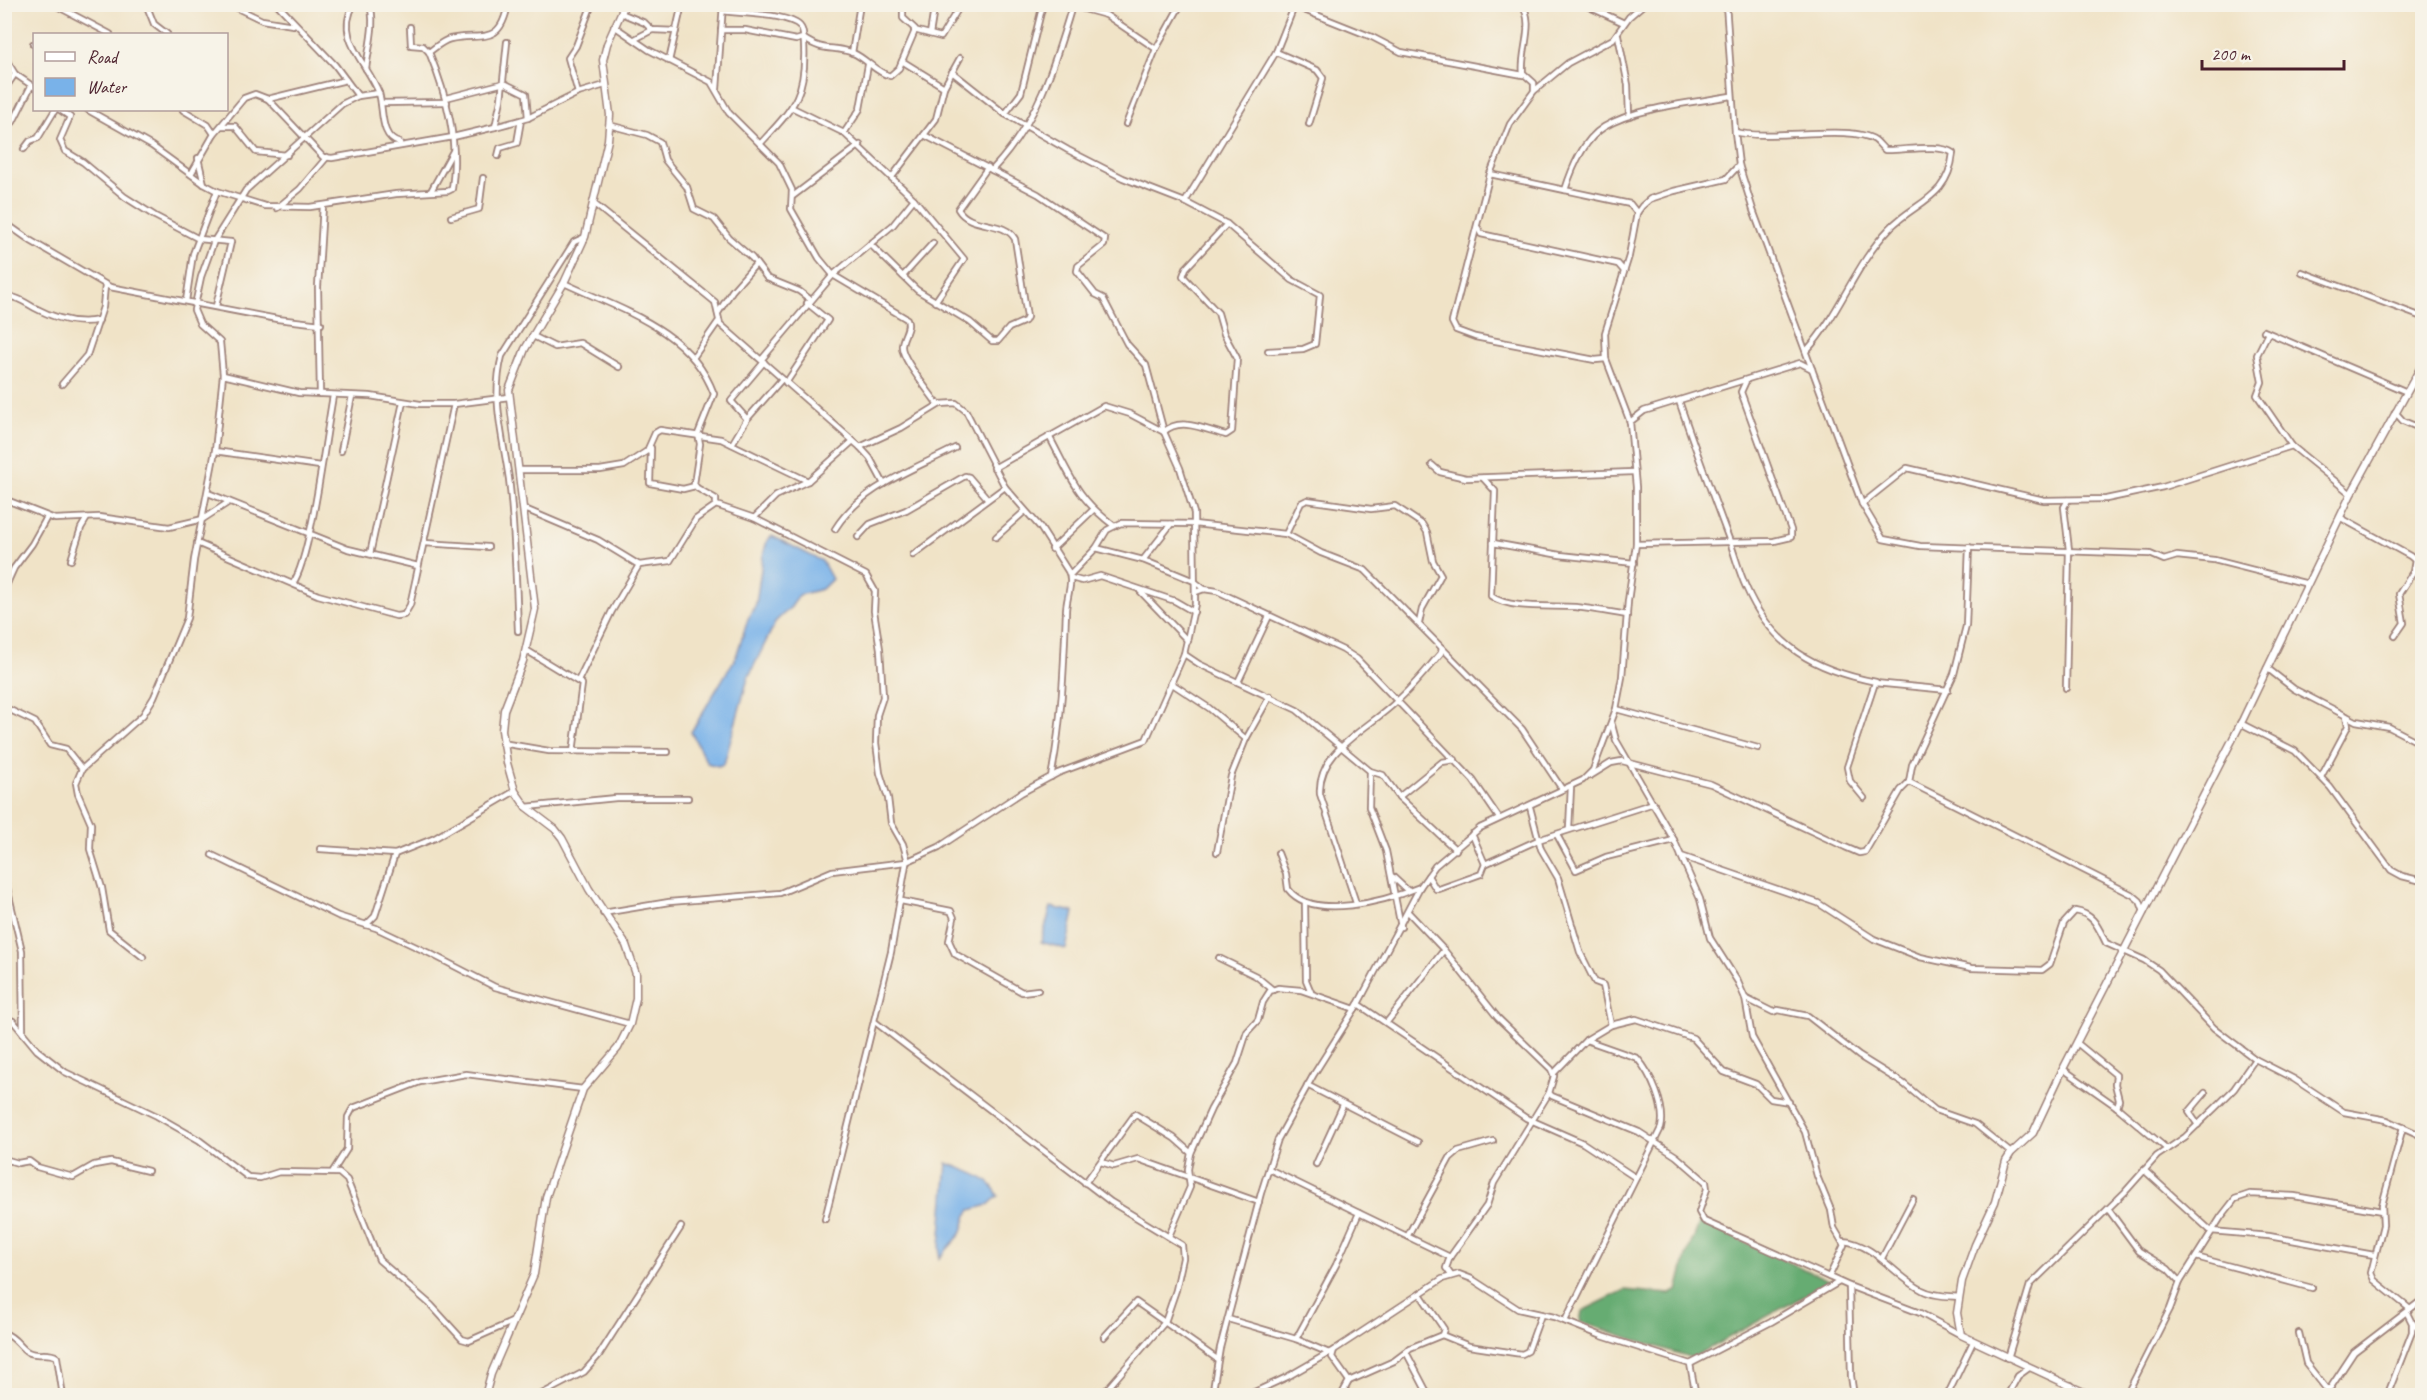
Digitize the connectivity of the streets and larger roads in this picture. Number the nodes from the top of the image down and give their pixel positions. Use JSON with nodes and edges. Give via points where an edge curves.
{"nodes":[{"id":1,"x":53,"y":4,"type":"edge"},
{"id":2,"x":146,"y":4,"type":"edge"},
{"id":3,"x":277,"y":4,"type":"edge"},
{"id":4,"x":354,"y":4,"type":"edge"},
{"id":5,"x":369,"y":4,"type":"edge"},
{"id":6,"x":508,"y":4,"type":"edge"},
{"id":7,"x":592,"y":4,"type":"edge"},
{"id":8,"x":625,"y":4,"type":"edge"},
{"id":9,"x":682,"y":4,"type":"edge"},
{"id":10,"x":860,"y":4,"type":"edge"},
{"id":11,"x":903,"y":4,"type":"edge"},
{"id":12,"x":928,"y":4,"type":"edge"},
{"id":13,"x":961,"y":4,"type":"edge"},
{"id":14,"x":1043,"y":4,"type":"edge"},
{"id":15,"x":1181,"y":4,"type":"edge"},
{"id":16,"x":1583,"y":4,"type":"edge"},
{"id":17,"x":1644,"y":4,"type":"edge"},
{"id":18,"x":1726,"y":4,"type":"edge"},
{"id":19,"x":1069,"y":5,"type":"edge"},
{"id":20,"x":1291,"y":6,"type":"edge"},
{"id":21,"x":1523,"y":6,"type":"edge"},
{"id":22,"x":723,"y":8,"type":"edge"},
{"id":23,"x":239,"y":9,"type":"dead end"},
{"id":24,"x":621,"y":13,"type":"junction"},
{"id":25,"x":1624,"y":23,"type":"junction"},
{"id":26,"x":614,"y":26,"type":"junction"},
{"id":27,"x":297,"y":27,"type":"junction"},
{"id":28,"x":410,"y":27,"type":"dead end"},
{"id":29,"x":652,"y":30,"type":"junction"},
{"id":30,"x":721,"y":30,"type":"junction"},
{"id":31,"x":914,"y":30,"type":"junction"},
{"id":32,"x":676,"y":31,"type":"junction"},
{"id":33,"x":108,"y":33,"type":"edge"},
{"id":34,"x":166,"y":33,"type":"edge"},
{"id":35,"x":930,"y":34,"type":"junction"},
{"id":36,"x":1618,"y":35,"type":"junction"},
{"id":37,"x":803,"y":38,"type":"junction"},
{"id":38,"x":635,"y":39,"type":"junction"},
{"id":39,"x":507,"y":42,"type":"dead end"},
{"id":40,"x":1156,"y":49,"type":"junction"},
{"id":41,"x":429,"y":52,"type":"junction"},
{"id":42,"x":1276,"y":52,"type":"junction"},
{"id":43,"x":852,"y":53,"type":"junction"},
{"id":44,"x":4,"y":56,"type":"edge"},
{"id":45,"x":960,"y":58,"type":"dead end"},
{"id":46,"x":669,"y":61,"type":"junction"},
{"id":47,"x":902,"y":61,"type":"junction"},
{"id":48,"x":868,"y":65,"type":"junction"},
{"id":49,"x":366,"y":69,"type":"junction"},
{"id":50,"x":952,"y":72,"type":"junction"},
{"id":51,"x":15,"y":74,"type":"junction"},
{"id":52,"x":1523,"y":75,"type":"junction"},
{"id":53,"x":346,"y":80,"type":"junction"},
{"id":54,"x":504,"y":83,"type":"junction"},
{"id":55,"x":605,"y":85,"type":"junction"},
{"id":56,"x":33,"y":87,"type":"edge"},
{"id":57,"x":944,"y":87,"type":"junction"},
{"id":58,"x":717,"y":89,"type":"junction"},
{"id":59,"x":4,"y":90,"type":"edge"},
{"id":60,"x":1534,"y":91,"type":"junction"},
{"id":61,"x":378,"y":93,"type":"junction"},
{"id":62,"x":578,"y":93,"type":"junction"},
{"id":63,"x":358,"y":96,"type":"junction"},
{"id":64,"x":1731,"y":96,"type":"junction"},
{"id":65,"x":268,"y":99,"type":"junction"},
{"id":66,"x":446,"y":100,"type":"junction"},
{"id":67,"x":381,"y":103,"type":"junction"},
{"id":68,"x":228,"y":106,"type":"edge"},
{"id":69,"x":793,"y":108,"type":"junction"},
{"id":70,"x":233,"y":110,"type":"junction"},
{"id":71,"x":54,"y":111,"type":"edge"},
{"id":72,"x":61,"y":111,"type":"edge"},
{"id":73,"x":90,"y":111,"type":"edge"},
{"id":74,"x":185,"y":111,"type":"edge"},
{"id":75,"x":1005,"y":114,"type":"junction"},
{"id":76,"x":1629,"y":116,"type":"junction"},
{"id":77,"x":528,"y":118,"type":"junction"},
{"id":78,"x":521,"y":120,"type":"junction"},
{"id":79,"x":4,"y":122,"type":"edge"},
{"id":80,"x":1126,"y":124,"type":"dead end"},
{"id":81,"x":1309,"y":124,"type":"dead end"},
{"id":82,"x":609,"y":125,"type":"junction"},
{"id":83,"x":221,"y":126,"type":"junction"},
{"id":84,"x":1028,"y":126,"type":"junction"},
{"id":85,"x":495,"y":127,"type":"junction"},
{"id":86,"x":1735,"y":132,"type":"junction"},
{"id":87,"x":844,"y":133,"type":"junction"},
{"id":88,"x":213,"y":134,"type":"junction"},
{"id":89,"x":924,"y":135,"type":"junction"},
{"id":90,"x":453,"y":137,"type":"junction"},
{"id":91,"x":305,"y":138,"type":"junction"},
{"id":92,"x":404,"y":143,"type":"junction"},
{"id":93,"x":760,"y":144,"type":"junction"},
{"id":94,"x":860,"y":145,"type":"junction"},
{"id":95,"x":454,"y":148,"type":"junction"},
{"id":96,"x":24,"y":149,"type":"dead end"},
{"id":97,"x":287,"y":155,"type":"junction"},
{"id":98,"x":498,"y":156,"type":"dead end"},
{"id":99,"x":327,"y":157,"type":"junction"},
{"id":100,"x":198,"y":158,"type":"junction"},
{"id":101,"x":1739,"y":165,"type":"junction"},
{"id":102,"x":990,"y":169,"type":"junction"},
{"id":103,"x":191,"y":174,"type":"junction"},
{"id":104,"x":1490,"y":174,"type":"junction"},
{"id":105,"x":892,"y":177,"type":"junction"},
{"id":106,"x":483,"y":178,"type":"dead end"},
{"id":107,"x":204,"y":184,"type":"junction"},
{"id":108,"x":1565,"y":190,"type":"junction"},
{"id":109,"x":217,"y":191,"type":"junction"},
{"id":110,"x":431,"y":191,"type":"junction"},
{"id":111,"x":793,"y":196,"type":"junction"},
{"id":112,"x":239,"y":198,"type":"junction"},
{"id":113,"x":914,"y":199,"type":"junction"},
{"id":114,"x":1185,"y":202,"type":"junction"},
{"id":115,"x":593,"y":203,"type":"junction"},
{"id":116,"x":323,"y":206,"type":"junction"},
{"id":117,"x":277,"y":208,"type":"junction"},
{"id":118,"x":1637,"y":213,"type":"junction"},
{"id":119,"x":451,"y":217,"type":"dead end"},
{"id":120,"x":4,"y":222,"type":"edge"},
{"id":121,"x":1227,"y":224,"type":"junction"},
{"id":122,"x":1478,"y":228,"type":"junction"},
{"id":123,"x":585,"y":237,"type":"junction"},
{"id":124,"x":199,"y":239,"type":"junction"},
{"id":125,"x":214,"y":241,"type":"junction"},
{"id":126,"x":933,"y":243,"type":"dead end"},
{"id":127,"x":870,"y":244,"type":"junction"},
{"id":128,"x":755,"y":266,"type":"junction"},
{"id":129,"x":1624,"y":272,"type":"junction"},
{"id":130,"x":2302,"y":272,"type":"dead end"},
{"id":131,"x":833,"y":275,"type":"junction"},
{"id":132,"x":903,"y":276,"type":"junction"},
{"id":133,"x":564,"y":283,"type":"junction"},
{"id":134,"x":105,"y":285,"type":"junction"},
{"id":135,"x":4,"y":295,"type":"edge"},
{"id":136,"x":186,"y":301,"type":"junction"},
{"id":137,"x":809,"y":302,"type":"junction"},
{"id":138,"x":934,"y":302,"type":"junction"},
{"id":139,"x":195,"y":303,"type":"junction"},
{"id":140,"x":216,"y":306,"type":"junction"},
{"id":141,"x":718,"y":313,"type":"junction"},
{"id":142,"x":2422,"y":317,"type":"edge"},
{"id":143,"x":99,"y":320,"type":"junction"},
{"id":144,"x":718,"y":322,"type":"junction"},
{"id":145,"x":321,"y":324,"type":"junction"},
{"id":146,"x":533,"y":336,"type":"junction"},
{"id":147,"x":1268,"y":351,"type":"dead end"},
{"id":148,"x":1807,"y":352,"type":"junction"},
{"id":149,"x":693,"y":358,"type":"junction"},
{"id":150,"x":763,"y":360,"type":"junction"},
{"id":151,"x":1606,"y":360,"type":"junction"},
{"id":152,"x":1800,"y":363,"type":"junction"},
{"id":153,"x":2422,"y":365,"type":"edge"},
{"id":154,"x":619,"y":367,"type":"dead end"},
{"id":155,"x":1813,"y":369,"type":"junction"},
{"id":156,"x":222,"y":375,"type":"junction"},
{"id":157,"x":784,"y":381,"type":"junction"},
{"id":158,"x":1746,"y":381,"type":"junction"},
{"id":159,"x":62,"y":384,"type":"dead end"},
{"id":160,"x":2407,"y":392,"type":"junction"},
{"id":161,"x":320,"y":394,"type":"junction"},
{"id":162,"x":333,"y":396,"type":"junction"},
{"id":163,"x":352,"y":396,"type":"junction"},
{"id":164,"x":510,"y":397,"type":"junction"},
{"id":165,"x":495,"y":400,"type":"junction"},
{"id":166,"x":1679,"y":401,"type":"junction"},
{"id":167,"x":403,"y":402,"type":"junction"},
{"id":168,"x":454,"y":404,"type":"junction"},
{"id":169,"x":940,"y":404,"type":"junction"},
{"id":170,"x":1627,"y":411,"type":"junction"},
{"id":171,"x":2395,"y":412,"type":"junction"},
{"id":172,"x":1636,"y":414,"type":"junction"},
{"id":173,"x":747,"y":419,"type":"junction"},
{"id":174,"x":1630,"y":422,"type":"junction"},
{"id":175,"x":2422,"y":429,"type":"edge"},
{"id":176,"x":1164,"y":432,"type":"junction"},
{"id":177,"x":698,"y":434,"type":"junction"},
{"id":178,"x":1048,"y":436,"type":"junction"},
{"id":179,"x":853,"y":441,"type":"junction"},
{"id":180,"x":732,"y":444,"type":"junction"},
{"id":181,"x":2292,"y":446,"type":"junction"},
{"id":182,"x":860,"y":447,"type":"junction"},
{"id":183,"x":651,"y":448,"type":"junction"},
{"id":184,"x":955,"y":448,"type":"dead end"},
{"id":185,"x":215,"y":451,"type":"junction"},
{"id":186,"x":341,"y":451,"type":"dead end"},
{"id":187,"x":1432,"y":465,"type":"dead end"},
{"id":188,"x":320,"y":466,"type":"junction"},
{"id":189,"x":994,"y":468,"type":"junction"},
{"id":190,"x":520,"y":470,"type":"junction"},
{"id":191,"x":1634,"y":472,"type":"junction"},
{"id":192,"x":1482,"y":478,"type":"junction"},
{"id":193,"x":808,"y":481,"type":"junction"},
{"id":194,"x":884,"y":484,"type":"junction"},
{"id":195,"x":695,"y":486,"type":"junction"},
{"id":196,"x":1005,"y":486,"type":"junction"},
{"id":197,"x":208,"y":493,"type":"junction"},
{"id":198,"x":2351,"y":494,"type":"junction"},
{"id":199,"x":987,"y":498,"type":"junction"},
{"id":200,"x":4,"y":499,"type":"edge"},
{"id":201,"x":2067,"y":501,"type":"junction"},
{"id":202,"x":228,"y":502,"type":"junction"},
{"id":203,"x":1862,"y":504,"type":"junction"},
{"id":204,"x":716,"y":505,"type":"junction"},
{"id":205,"x":525,"y":509,"type":"junction"},
{"id":206,"x":1093,"y":510,"type":"junction"},
{"id":207,"x":1025,"y":511,"type":"junction"},
{"id":208,"x":46,"y":517,"type":"junction"},
{"id":209,"x":88,"y":518,"type":"junction"},
{"id":210,"x":754,"y":518,"type":"junction"},
{"id":211,"x":2341,"y":518,"type":"junction"},
{"id":212,"x":203,"y":519,"type":"junction"},
{"id":213,"x":1171,"y":524,"type":"junction"},
{"id":214,"x":1194,"y":524,"type":"junction"},
{"id":215,"x":1113,"y":525,"type":"junction"},
{"id":216,"x":835,"y":529,"type":"dead end"},
{"id":217,"x":308,"y":534,"type":"junction"},
{"id":218,"x":1286,"y":534,"type":"junction"},
{"id":219,"x":858,"y":537,"type":"dead end"},
{"id":220,"x":996,"y":537,"type":"dead end"},
{"id":221,"x":197,"y":543,"type":"junction"},
{"id":222,"x":424,"y":543,"type":"junction"},
{"id":223,"x":1493,"y":543,"type":"junction"},
{"id":224,"x":1731,"y":543,"type":"junction"},
{"id":225,"x":1636,"y":544,"type":"junction"},
{"id":226,"x":488,"y":547,"type":"dead end"},
{"id":227,"x":1969,"y":547,"type":"junction"},
{"id":228,"x":1096,"y":548,"type":"junction"},
{"id":229,"x":1052,"y":549,"type":"junction"},
{"id":230,"x":2069,"y":550,"type":"junction"},
{"id":231,"x":370,"y":554,"type":"junction"},
{"id":232,"x":913,"y":555,"type":"dead end"},
{"id":233,"x":71,"y":560,"type":"dead end"},
{"id":234,"x":1143,"y":560,"type":"junction"},
{"id":235,"x":2415,"y":560,"type":"junction"},
{"id":236,"x":1634,"y":563,"type":"junction"},
{"id":237,"x":418,"y":566,"type":"junction"},
{"id":238,"x":639,"y":566,"type":"junction"},
{"id":239,"x":2422,"y":566,"type":"edge"},
{"id":240,"x":1071,"y":576,"type":"junction"},
{"id":241,"x":1194,"y":581,"type":"junction"},
{"id":242,"x":293,"y":583,"type":"junction"},
{"id":243,"x":2308,"y":584,"type":"junction"},
{"id":244,"x":1204,"y":589,"type":"junction"},
{"id":245,"x":4,"y":590,"type":"edge"},
{"id":246,"x":1139,"y":591,"type":"junction"},
{"id":247,"x":1196,"y":592,"type":"junction"},
{"id":248,"x":1194,"y":612,"type":"junction"},
{"id":249,"x":1627,"y":615,"type":"junction"},
{"id":250,"x":1269,"y":616,"type":"junction"},
{"id":251,"x":1419,"y":623,"type":"junction"},
{"id":252,"x":518,"y":631,"type":"dead end"},
{"id":253,"x":2395,"y":636,"type":"dead end"},
{"id":254,"x":1188,"y":641,"type":"junction"},
{"id":255,"x":1442,"y":647,"type":"junction"},
{"id":256,"x":526,"y":650,"type":"junction"},
{"id":257,"x":1184,"y":654,"type":"junction"},
{"id":258,"x":2267,"y":668,"type":"junction"},
{"id":259,"x":578,"y":681,"type":"junction"},
{"id":260,"x":1238,"y":682,"type":"junction"},
{"id":261,"x":1876,"y":682,"type":"junction"},
{"id":262,"x":1171,"y":683,"type":"junction"},
{"id":263,"x":2066,"y":687,"type":"dead end"},
{"id":264,"x":1948,"y":690,"type":"junction"},
{"id":265,"x":1270,"y":696,"type":"junction"},
{"id":266,"x":1398,"y":701,"type":"junction"},
{"id":267,"x":4,"y":707,"type":"edge"},
{"id":268,"x":1616,"y":709,"type":"junction"},
{"id":269,"x":2346,"y":716,"type":"junction"},
{"id":270,"x":2240,"y":723,"type":"junction"},
{"id":271,"x":1611,"y":724,"type":"junction"},
{"id":272,"x":1246,"y":739,"type":"junction"},
{"id":273,"x":502,"y":743,"type":"junction"},
{"id":274,"x":2422,"y":744,"type":"edge"},
{"id":275,"x":1341,"y":748,"type":"junction"},
{"id":276,"x":1758,"y":748,"type":"dead end"},
{"id":277,"x":573,"y":752,"type":"junction"},
{"id":278,"x":668,"y":752,"type":"dead end"},
{"id":279,"x":1455,"y":760,"type":"junction"},
{"id":280,"x":1630,"y":762,"type":"junction"},
{"id":281,"x":82,"y":769,"type":"junction"},
{"id":282,"x":1370,"y":771,"type":"junction"},
{"id":283,"x":1051,"y":777,"type":"junction"},
{"id":284,"x":1588,"y":777,"type":"junction"},
{"id":285,"x":2321,"y":777,"type":"junction"},
{"id":286,"x":1909,"y":782,"type":"junction"},
{"id":287,"x":1571,"y":786,"type":"junction"},
{"id":288,"x":1562,"y":789,"type":"junction"},
{"id":289,"x":515,"y":791,"type":"junction"},
{"id":290,"x":1399,"y":797,"type":"junction"},
{"id":291,"x":688,"y":798,"type":"dead end"},
{"id":292,"x":1864,"y":798,"type":"dead end"},
{"id":293,"x":1654,"y":803,"type":"junction"},
{"id":294,"x":526,"y":807,"type":"junction"},
{"id":295,"x":1530,"y":807,"type":"junction"},
{"id":296,"x":1499,"y":818,"type":"junction"},
{"id":297,"x":1569,"y":830,"type":"junction"},
{"id":298,"x":1472,"y":834,"type":"junction"},
{"id":299,"x":1557,"y":835,"type":"junction"},
{"id":300,"x":1539,"y":840,"type":"junction"},
{"id":301,"x":1674,"y":840,"type":"junction"},
{"id":302,"x":320,"y":849,"type":"dead end"},
{"id":303,"x":1456,"y":850,"type":"junction"},
{"id":304,"x":1217,"y":852,"type":"dead end"},
{"id":305,"x":1278,"y":853,"type":"dead end"},
{"id":306,"x":395,"y":854,"type":"junction"},
{"id":307,"x":212,"y":855,"type":"dead end"},
{"id":308,"x":1681,"y":856,"type":"junction"},
{"id":309,"x":906,"y":862,"type":"junction"},
{"id":310,"x":1485,"y":864,"type":"junction"},
{"id":311,"x":4,"y":875,"type":"edge"},
{"id":312,"x":1428,"y":876,"type":"junction"},
{"id":313,"x":1393,"y":877,"type":"junction"},
{"id":314,"x":2422,"y":881,"type":"edge"},
{"id":315,"x":1420,"y":887,"type":"junction"},
{"id":316,"x":1408,"y":891,"type":"junction"},
{"id":317,"x":1397,"y":896,"type":"junction"},
{"id":318,"x":2138,"y":898,"type":"junction"},
{"id":319,"x":2151,"y":900,"type":"junction"},
{"id":320,"x":901,"y":902,"type":"junction"},
{"id":321,"x":1305,"y":903,"type":"junction"},
{"id":322,"x":1356,"y":903,"type":"junction"},
{"id":323,"x":2144,"y":912,"type":"junction"},
{"id":324,"x":603,"y":913,"type":"junction"},
{"id":325,"x":1409,"y":913,"type":"junction"},
{"id":326,"x":366,"y":925,"type":"junction"},
{"id":327,"x":1401,"y":927,"type":"junction"},
{"id":328,"x":1444,"y":950,"type":"junction"},
{"id":329,"x":2124,"y":951,"type":"junction"},
{"id":330,"x":143,"y":957,"type":"dead end"},
{"id":331,"x":1219,"y":958,"type":"dead end"},
{"id":332,"x":1038,"y":990,"type":"dead end"},
{"id":333,"x":1273,"y":990,"type":"junction"},
{"id":334,"x":1311,"y":993,"type":"junction"},
{"id":335,"x":1745,"y":998,"type":"junction"},
{"id":336,"x":1358,"y":1004,"type":"junction"},
{"id":337,"x":1355,"y":1009,"type":"junction"},
{"id":338,"x":4,"y":1017,"type":"edge"},
{"id":339,"x":874,"y":1022,"type":"junction"},
{"id":340,"x":1387,"y":1022,"type":"junction"},
{"id":341,"x":630,"y":1024,"type":"junction"},
{"id":342,"x":1611,"y":1025,"type":"junction"},
{"id":343,"x":23,"y":1033,"type":"junction"},
{"id":344,"x":1586,"y":1040,"type":"junction"},
{"id":345,"x":2077,"y":1043,"type":"junction"},
{"id":346,"x":2255,"y":1059,"type":"junction"},
{"id":347,"x":2063,"y":1069,"type":"junction"},
{"id":348,"x":1554,"y":1073,"type":"junction"},
{"id":349,"x":1307,"y":1085,"type":"junction"},
{"id":350,"x":583,"y":1089,"type":"junction"},
{"id":351,"x":1549,"y":1093,"type":"junction"},
{"id":352,"x":2205,"y":1093,"type":"dead end"},
{"id":353,"x":1790,"y":1102,"type":"junction"},
{"id":354,"x":1343,"y":1105,"type":"junction"},
{"id":355,"x":2117,"y":1107,"type":"junction"},
{"id":356,"x":1532,"y":1122,"type":"junction"},
{"id":357,"x":2198,"y":1125,"type":"junction"},
{"id":358,"x":2403,"y":1127,"type":"junction"},
{"id":359,"x":2422,"y":1136,"type":"edge"},
{"id":360,"x":1654,"y":1140,"type":"junction"},
{"id":361,"x":1493,"y":1141,"type":"dead end"},
{"id":362,"x":1418,"y":1142,"type":"dead end"},
{"id":363,"x":2167,"y":1149,"type":"junction"},
{"id":364,"x":1191,"y":1153,"type":"junction"},
{"id":365,"x":2011,"y":1153,"type":"junction"},
{"id":366,"x":4,"y":1160,"type":"edge"},
{"id":367,"x":1101,"y":1162,"type":"junction"},
{"id":368,"x":1316,"y":1164,"type":"dead end"},
{"id":369,"x":1269,"y":1169,"type":"junction"},
{"id":370,"x":2144,"y":1170,"type":"junction"},
{"id":371,"x":333,"y":1171,"type":"junction"},
{"id":372,"x":148,"y":1172,"type":"dead end"},
{"id":373,"x":1636,"y":1178,"type":"junction"},
{"id":374,"x":1191,"y":1180,"type":"junction"},
{"id":375,"x":1085,"y":1183,"type":"junction"},
{"id":376,"x":1913,"y":1199,"type":"dead end"},
{"id":377,"x":1259,"y":1202,"type":"junction"},
{"id":378,"x":2108,"y":1209,"type":"junction"},
{"id":379,"x":2382,"y":1211,"type":"junction"},
{"id":380,"x":1359,"y":1213,"type":"junction"},
{"id":381,"x":825,"y":1219,"type":"dead end"},
{"id":382,"x":681,"y":1227,"type":"dead end"},
{"id":383,"x":2211,"y":1231,"type":"junction"},
{"id":384,"x":1408,"y":1235,"type":"junction"},
{"id":385,"x":1169,"y":1236,"type":"junction"},
{"id":386,"x":1843,"y":1240,"type":"junction"},
{"id":387,"x":2374,"y":1255,"type":"junction"},
{"id":388,"x":1450,"y":1257,"type":"junction"},
{"id":389,"x":2196,"y":1257,"type":"junction"},
{"id":390,"x":1882,"y":1258,"type":"junction"},
{"id":391,"x":1451,"y":1275,"type":"junction"},
{"id":392,"x":1829,"y":1277,"type":"junction"},
{"id":393,"x":1839,"y":1282,"type":"junction"},
{"id":394,"x":2180,"y":1282,"type":"junction"},
{"id":395,"x":1849,"y":1286,"type":"junction"},
{"id":396,"x":2312,"y":1288,"type":"dead end"},
{"id":397,"x":1420,"y":1294,"type":"junction"},
{"id":398,"x":1959,"y":1297,"type":"junction"},
{"id":399,"x":2422,"y":1300,"type":"edge"},
{"id":400,"x":2408,"y":1311,"type":"junction"},
{"id":401,"x":1541,"y":1315,"type":"junction"},
{"id":402,"x":1228,"y":1319,"type":"junction"},
{"id":403,"x":513,"y":1321,"type":"junction"},
{"id":404,"x":1565,"y":1321,"type":"junction"},
{"id":405,"x":1166,"y":1322,"type":"junction"},
{"id":406,"x":2412,"y":1323,"type":"junction"},
{"id":407,"x":4,"y":1333,"type":"edge"},
{"id":408,"x":2299,"y":1333,"type":"dead end"},
{"id":409,"x":1442,"y":1335,"type":"junction"},
{"id":410,"x":1960,"y":1335,"type":"junction"},
{"id":411,"x":2422,"y":1335,"type":"edge"},
{"id":412,"x":1104,"y":1337,"type":"dead end"},
{"id":413,"x":1296,"y":1339,"type":"junction"},
{"id":414,"x":1973,"y":1342,"type":"junction"},
{"id":415,"x":1332,"y":1351,"type":"junction"},
{"id":416,"x":1406,"y":1352,"type":"junction"},
{"id":417,"x":2008,"y":1358,"type":"junction"},
{"id":418,"x":1217,"y":1359,"type":"junction"},
{"id":419,"x":1689,"y":1364,"type":"junction"},
{"id":420,"x":2029,"y":1368,"type":"junction"},
{"id":421,"x":1349,"y":1381,"type":"junction"},
{"id":422,"x":2071,"y":1385,"type":"junction"},
{"id":423,"x":2326,"y":1393,"type":"edge"},
{"id":424,"x":63,"y":1395,"type":"edge"},
{"id":425,"x":485,"y":1395,"type":"edge"},
{"id":426,"x":538,"y":1395,"type":"edge"},
{"id":427,"x":1101,"y":1395,"type":"edge"},
{"id":428,"x":1212,"y":1395,"type":"edge"},
{"id":429,"x":1246,"y":1395,"type":"edge"},
{"id":430,"x":1341,"y":1395,"type":"edge"},
{"id":431,"x":1429,"y":1395,"type":"edge"},
{"id":432,"x":1696,"y":1395,"type":"edge"},
{"id":433,"x":1854,"y":1395,"type":"edge"},
{"id":434,"x":1947,"y":1395,"type":"edge"},
{"id":435,"x":2007,"y":1395,"type":"edge"},
{"id":436,"x":2066,"y":1395,"type":"edge"},
{"id":437,"x":2092,"y":1395,"type":"edge"},
{"id":438,"x":2126,"y":1395,"type":"edge"},
{"id":439,"x":2387,"y":1395,"type":"edge"}],
"edges":[{"from":1,"to":33,"type":"street"},
{"from":2,"to":34,"type":"street","via":[[153,24]]},
{"from":3,"to":27,"type":"street"},
{"from":4,"to":49,"type":"street","via":[[346,29]]},
{"from":5,"to":49,"type":"street","via":[[373,25]]},
{"from":6,"to":41,"type":"street","via":[[494,33],[485,38],[449,39]]},
{"from":7,"to":62,"type":"street","via":[[568,58]]},
{"from":8,"to":24,"type":"street"},
{"from":9,"to":32,"type":"street"},
{"from":10,"to":43,"type":"street"},
{"from":11,"to":31,"type":"street","via":[[903,18]]},
{"from":12,"to":35,"type":"street","via":[[934,9]]},
{"from":13,"to":35,"type":"street","via":[[943,36]]},
{"from":14,"to":75,"type":"street","via":[[1021,93]]},
{"from":15,"to":40,"type":"street"},
{"from":16,"to":25,"type":"street"},
{"from":17,"to":25,"type":"street"},
{"from":18,"to":64,"type":"street"},
{"from":19,"to":40,"type":"street","via":[[1106,15]]},
{"from":19,"to":84,"type":"street","via":[[1053,72]]},
{"from":20,"to":42,"type":"street"},
{"from":20,"to":52,"type":"street","via":[[1401,52]]},
{"from":21,"to":52,"type":"street","via":[[1527,36]]},
{"from":22,"to":30,"type":"street"},
{"from":22,"to":37,"type":"street","via":[[795,22]]},
{"from":23,"to":27,"type":"street","via":[[262,20]]},
{"from":24,"to":26,"type":"street"},
{"from":24,"to":29,"type":"street"},
{"from":25,"to":36,"type":"street"},
{"from":26,"to":38,"type":"street"},
{"from":26,"to":55,"type":"street","via":[[603,60]]},
{"from":27,"to":53,"type":"street"},
{"from":28,"to":41,"type":"street","via":[[411,45],[423,46]]},
{"from":29,"to":32,"type":"street"},
{"from":29,"to":38,"type":"street"},
{"from":30,"to":37,"type":"street"},
{"from":30,"to":58,"type":"street"},
{"from":31,"to":35,"type":"street"},
{"from":31,"to":47,"type":"street"},
{"from":32,"to":46,"type":"street"},
{"from":36,"to":60,"type":"street","via":[[1568,63]]},
{"from":36,"to":76,"type":"street","via":[[1628,85]]},
{"from":37,"to":43,"type":"street","via":[[818,48]]},
{"from":37,"to":69,"type":"street","via":[[804,78]]},
{"from":38,"to":46,"type":"street"},
{"from":39,"to":54,"type":"street"},
{"from":40,"to":80,"type":"street"},
{"from":41,"to":66,"type":"street"},
{"from":42,"to":81,"type":"street","via":[[1317,70],[1323,78]]},
{"from":42,"to":114,"type":"street"},
{"from":43,"to":48,"type":"street"},
{"from":44,"to":51,"type":"street"},
{"from":45,"to":50,"type":"street"},
{"from":46,"to":58,"type":"street","via":[[702,75]]},
{"from":47,"to":48,"type":"street","via":[[890,76]]},
{"from":47,"to":57,"type":"street"},
{"from":48,"to":87,"type":"street","via":[[862,103]]},
{"from":49,"to":61,"type":"street"},
{"from":50,"to":57,"type":"street"},
{"from":50,"to":75,"type":"street"},
{"from":51,"to":56,"type":"street"},
{"from":51,"to":59,"type":"street"},
{"from":52,"to":60,"type":"street","via":[[1534,83]]},
{"from":53,"to":63,"type":"street"},
{"from":53,"to":65,"type":"street"},
{"from":54,"to":66,"type":"street"},
{"from":54,"to":77,"type":"street","via":[[526,94]]},
{"from":54,"to":85,"type":"street"},
{"from":55,"to":62,"type":"street"},
{"from":55,"to":82,"type":"street"},
{"from":56,"to":79,"type":"street","via":[[13,122]]},
{"from":57,"to":89,"type":"street","via":[[936,119]]},
{"from":58,"to":93,"type":"street","via":[[729,113]]},
{"from":60,"to":104,"type":"street","via":[[1510,124]]},
{"from":61,"to":63,"type":"street"},
{"from":61,"to":67,"type":"street"},
{"from":62,"to":77,"type":"street"},
{"from":63,"to":91,"type":"street","via":[[342,104]]},
{"from":64,"to":76,"type":"street"},
{"from":64,"to":86,"type":"street"},
{"from":65,"to":70,"type":"street","via":[[247,95]]},
{"from":65,"to":91,"type":"street"},
{"from":66,"to":67,"type":"street"},
{"from":66,"to":90,"type":"street"},
{"from":67,"to":92,"type":"street","via":[[389,138]]},
{"from":68,"to":70,"type":"street"},
{"from":69,"to":87,"type":"street"},
{"from":69,"to":93,"type":"street"},
{"from":70,"to":83,"type":"street"},
{"from":71,"to":96,"type":"street","via":[[38,138]]},
{"from":72,"to":124,"type":"street","via":[[70,117],[60,140],[64,151],[125,197]]},
{"from":73,"to":103,"type":"street","via":[[152,146]]},
{"from":74,"to":88,"type":"street","via":[[208,125]]},
{"from":75,"to":84,"type":"street"},
{"from":76,"to":108,"type":"street","via":[[1592,138],[1575,162]]},
{"from":77,"to":78,"type":"street"},
{"from":78,"to":85,"type":"street"},
{"from":78,"to":98,"type":"street","via":[[517,143],[500,148]]},
{"from":82,"to":115,"type":"street"},
{"from":82,"to":128,"type":"street","via":[[660,142],[665,160],[687,187],[691,206],[714,219]]},
{"from":83,"to":88,"type":"street"},
{"from":83,"to":97,"type":"street","via":[[235,126],[256,152]]},
{"from":84,"to":102,"type":"street"},
{"from":84,"to":114,"type":"street","via":[[1123,178]]},
{"from":85,"to":90,"type":"street"},
{"from":86,"to":101,"type":"street"},
{"from":86,"to":148,"type":"street","via":[[1757,136],[1850,134],[1876,141],[1885,150],[1920,148],[1953,153],[1936,195],[1906,213],[1883,236]]},
{"from":87,"to":94,"type":"street"},
{"from":88,"to":100,"type":"street"},
{"from":89,"to":102,"type":"street"},
{"from":89,"to":105,"type":"street"},
{"from":90,"to":92,"type":"street"},
{"from":90,"to":95,"type":"street"},
{"from":91,"to":97,"type":"street"},
{"from":91,"to":99,"type":"street"},
{"from":92,"to":99,"type":"street"},
{"from":93,"to":111,"type":"street","via":[[779,164]]},
{"from":94,"to":105,"type":"street"},
{"from":94,"to":111,"type":"street"},
{"from":95,"to":110,"type":"street"},
{"from":95,"to":110,"type":"street","via":[[452,189]]},
{"from":97,"to":112,"type":"street"},
{"from":99,"to":117,"type":"street","via":[[300,189]]},
{"from":100,"to":103,"type":"street"},
{"from":100,"to":107,"type":"street"},
{"from":101,"to":118,"type":"street","via":[[1726,178],[1650,199]]},
{"from":101,"to":148,"type":"street"},
{"from":102,"to":138,"type":"street","via":[[958,209],[973,221],[1012,234],[1018,248],[1027,317],[995,342],[970,322]]},
{"from":102,"to":176,"type":"street","via":[[1038,194],[1105,239],[1104,245],[1077,271],[1103,298],[1127,344],[1146,365]]},
{"from":103,"to":107,"type":"street"},
{"from":104,"to":108,"type":"street"},
{"from":104,"to":122,"type":"street"},
{"from":105,"to":113,"type":"street"},
{"from":106,"to":119,"type":"street","via":[[479,209]]},
{"from":107,"to":109,"type":"street"},
{"from":108,"to":118,"type":"street","via":[[1630,204]]},
{"from":109,"to":112,"type":"street"},
{"from":109,"to":124,"type":"street"},
{"from":110,"to":116,"type":"street"},
{"from":111,"to":131,"type":"street","via":[[791,208]]},
{"from":112,"to":117,"type":"street"},
{"from":112,"to":125,"type":"street"},
{"from":113,"to":127,"type":"street","via":[[893,225]]},
{"from":113,"to":138,"type":"street","via":[[964,259]]},
{"from":114,"to":121,"type":"street"},
{"from":115,"to":123,"type":"street"},
{"from":115,"to":141,"type":"street","via":[[715,302]]},
{"from":116,"to":117,"type":"street"},
{"from":116,"to":145,"type":"street","via":[[318,287]]},
{"from":118,"to":129,"type":"street"},
{"from":120,"to":134,"type":"street"},
{"from":121,"to":147,"type":"street","via":[[1286,276],[1321,298],[1315,344],[1303,349]]},
{"from":121,"to":176,"type":"street","via":[[1183,276],[1218,314],[1237,358],[1232,431],[1226,435],[1182,424],[1170,426]]},
{"from":122,"to":129,"type":"street","via":[[1481,234],[1618,264]]},
{"from":122,"to":151,"type":"street","via":[[1453,314],[1453,327],[1475,337]]},
{"from":123,"to":133,"type":"street"},
{"from":123,"to":165,"type":"street","via":[[574,242],[502,356]]},
{"from":124,"to":125,"type":"street"},
{"from":124,"to":136,"type":"street","via":[[190,267]]},
{"from":125,"to":139,"type":"street"},
{"from":125,"to":140,"type":"street","via":[[232,244]]},
{"from":126,"to":132,"type":"street"},
{"from":127,"to":131,"type":"street"},
{"from":127,"to":132,"type":"street"},
{"from":128,"to":137,"type":"street","via":[[773,282],[799,291]]},
{"from":128,"to":141,"type":"street"},
{"from":129,"to":151,"type":"street","via":[[1605,333]]},
{"from":130,"to":142,"type":"street"},
{"from":131,"to":137,"type":"street"},
{"from":131,"to":169,"type":"street","via":[[907,319],[903,354]]},
{"from":132,"to":138,"type":"street"},
{"from":133,"to":146,"type":"street"},
{"from":133,"to":149,"type":"street","via":[[637,315],[669,335]]},
{"from":134,"to":136,"type":"street"},
{"from":134,"to":143,"type":"street"},
{"from":135,"to":143,"type":"street","via":[[63,318]]},
{"from":136,"to":139,"type":"street"},
{"from":137,"to":150,"type":"street"},
{"from":137,"to":157,"type":"street","via":[[828,320]]},
{"from":139,"to":140,"type":"street"},
{"from":139,"to":156,"type":"street","via":[[200,324],[220,342]]},
{"from":140,"to":145,"type":"street"},
{"from":141,"to":144,"type":"street"},
{"from":143,"to":159,"type":"street","via":[[87,355]]},
{"from":144,"to":149,"type":"street"},
{"from":144,"to":150,"type":"street"},
{"from":145,"to":161,"type":"street"},
{"from":146,"to":154,"type":"street","via":[[555,347],[580,344]]},
{"from":146,"to":164,"type":"street","via":[[510,383]]},
{"from":148,"to":152,"type":"street"},
{"from":148,"to":155,"type":"street"},
{"from":149,"to":177,"type":"street","via":[[714,394]]},
{"from":150,"to":157,"type":"street"},
{"from":150,"to":173,"type":"street","via":[[730,401]]},
{"from":151,"to":170,"type":"street"},
{"from":152,"to":155,"type":"street"},
{"from":152,"to":158,"type":"street"},
{"from":153,"to":160,"type":"street"},
{"from":155,"to":203,"type":"street"},
{"from":156,"to":161,"type":"street","via":[[299,393]]},
{"from":156,"to":185,"type":"street"},
{"from":157,"to":173,"type":"street"},
{"from":157,"to":179,"type":"street"},
{"from":158,"to":166,"type":"street"},
{"from":158,"to":224,"type":"street","via":[[1742,396],[1792,534],[1788,540]]},
{"from":160,"to":171,"type":"street"},
{"from":160,"to":181,"type":"street","via":[[2266,332],[2257,355],[2262,382],[2257,395]]},
{"from":161,"to":162,"type":"street"},
{"from":162,"to":163,"type":"street"},
{"from":162,"to":188,"type":"street"},
{"from":163,"to":167,"type":"street"},
{"from":163,"to":186,"type":"street"},
{"from":164,"to":165,"type":"street"},
{"from":164,"to":190,"type":"street"},
{"from":165,"to":168,"type":"street"},
{"from":165,"to":252,"type":"street","via":[[509,479]]},
{"from":166,"to":172,"type":"street"},
{"from":166,"to":224,"type":"street"},
{"from":167,"to":168,"type":"street"},
{"from":167,"to":231,"type":"street"},
{"from":168,"to":222,"type":"street"},
{"from":169,"to":182,"type":"street"},
{"from":169,"to":189,"type":"street","via":[[956,403],[966,411]]},
{"from":170,"to":172,"type":"street"},
{"from":170,"to":174,"type":"street"},
{"from":171,"to":175,"type":"street","via":[[2403,421]]},
{"from":171,"to":198,"type":"street"},
{"from":172,"to":174,"type":"street"},
{"from":173,"to":180,"type":"street"},
{"from":174,"to":191,"type":"street"},
{"from":176,"to":178,"type":"street","via":[[1104,406]]},
{"from":176,"to":214,"type":"street","via":[[1190,497]]},
{"from":177,"to":180,"type":"street"},
{"from":177,"to":183,"type":"street","via":[[657,430]]},
{"from":177,"to":195,"type":"street"},
{"from":178,"to":189,"type":"street"},
{"from":178,"to":206,"type":"street","via":[[1073,486]]},
{"from":179,"to":182,"type":"street"},
{"from":179,"to":193,"type":"street"},
{"from":180,"to":193,"type":"street"},
{"from":181,"to":198,"type":"street"},
{"from":181,"to":201,"type":"street","via":[[2125,497]]},
{"from":182,"to":194,"type":"street"},
{"from":183,"to":190,"type":"street","via":[[614,469]]},
{"from":183,"to":195,"type":"street","via":[[650,483],[683,489]]},
{"from":184,"to":194,"type":"street"},
{"from":185,"to":188,"type":"street"},
{"from":185,"to":197,"type":"street"},
{"from":187,"to":192,"type":"street","via":[[1444,473]]},
{"from":188,"to":217,"type":"street"},
{"from":189,"to":196,"type":"street"},
{"from":190,"to":205,"type":"street"},
{"from":191,"to":192,"type":"street"},
{"from":191,"to":225,"type":"street"},
{"from":192,"to":223,"type":"street","via":[[1495,491]]},
{"from":193,"to":210,"type":"street","via":[[776,496]]},
{"from":194,"to":216,"type":"street","via":[[851,506]]},
{"from":195,"to":204,"type":"street","via":[[716,499]]},
{"from":196,"to":199,"type":"street"},
{"from":196,"to":207,"type":"street"},
{"from":197,"to":202,"type":"street"},
{"from":197,"to":212,"type":"street"},
{"from":198,"to":211,"type":"street"},
{"from":199,"to":219,"type":"street","via":[[965,476],[906,510],[870,524]]},
{"from":199,"to":232,"type":"street"},
{"from":200,"to":208,"type":"street"},
{"from":201,"to":203,"type":"street","via":[[2020,495],[1912,468],[1903,470]]},
{"from":201,"to":230,"type":"street","via":[[2064,507]]},
{"from":202,"to":212,"type":"street"},
{"from":202,"to":217,"type":"street"},
{"from":203,"to":227,"type":"street","via":[[1880,536],[1888,542]]},
{"from":204,"to":210,"type":"street"},
{"from":204,"to":238,"type":"street","via":[[696,519],[670,561]]},
{"from":205,"to":238,"type":"street","via":[[598,540]]},
{"from":205,"to":256,"type":"street","via":[[535,609]]},
{"from":206,"to":215,"type":"street"},
{"from":206,"to":229,"type":"street"},
{"from":207,"to":220,"type":"street"},
{"from":207,"to":229,"type":"street"},
{"from":208,"to":209,"type":"street"},
{"from":208,"to":245,"type":"street"},
{"from":209,"to":212,"type":"street","via":[[169,527]]},
{"from":209,"to":233,"type":"street"},
{"from":210,"to":309,"type":"street","via":[[866,575],[873,585],[883,697],[877,721],[878,757],[891,823],[903,844]]},
{"from":211,"to":235,"type":"street"},
{"from":211,"to":243,"type":"street"},
{"from":212,"to":221,"type":"street"},
{"from":213,"to":214,"type":"street"},
{"from":213,"to":215,"type":"street"},
{"from":213,"to":234,"type":"street"},
{"from":214,"to":218,"type":"street"},
{"from":214,"to":241,"type":"street"},
{"from":215,"to":228,"type":"street"},
{"from":217,"to":231,"type":"street"},
{"from":217,"to":242,"type":"street","via":[[299,574]]},
{"from":218,"to":251,"type":"street","via":[[1365,570]]},
{"from":218,"to":251,"type":"street","via":[[1301,503],[1307,500],[1371,509],[1395,506],[1414,517],[1426,532],[1441,575],[1422,609]]},
{"from":221,"to":242,"type":"street"},
{"from":221,"to":281,"type":"street","via":[[189,612],[154,697],[134,724]]},
{"from":222,"to":226,"type":"street"},
{"from":222,"to":237,"type":"street"},
{"from":223,"to":236,"type":"street"},
{"from":223,"to":249,"type":"street","via":[[1489,593],[1493,599]]},
{"from":224,"to":225,"type":"street"},
{"from":224,"to":261,"type":"street","via":[[1757,609],[1786,645],[1834,672]]},
{"from":225,"to":236,"type":"street"},
{"from":227,"to":230,"type":"street"},
{"from":227,"to":264,"type":"street","via":[[1966,626]]},
{"from":228,"to":234,"type":"street"},
{"from":228,"to":240,"type":"street"},
{"from":229,"to":240,"type":"street"},
{"from":230,"to":243,"type":"street","via":[[2153,554],[2164,560],[2177,556],[2200,558]]},
{"from":230,"to":263,"type":"street"},
{"from":231,"to":237,"type":"street"},
{"from":234,"to":241,"type":"street"},
{"from":235,"to":239,"type":"street"},
{"from":235,"to":253,"type":"street","via":[[2413,572],[2399,594],[2404,623]]},
{"from":236,"to":249,"type":"street"},
{"from":237,"to":242,"type":"street","via":[[410,605],[400,616],[328,598]]},
{"from":238,"to":259,"type":"street"},
{"from":240,"to":246,"type":"street","via":[[1082,581],[1100,576]]},
{"from":240,"to":283,"type":"street"},
{"from":241,"to":244,"type":"street"},
{"from":241,"to":247,"type":"street"},
{"from":243,"to":258,"type":"street"},
{"from":244,"to":247,"type":"street"},
{"from":244,"to":250,"type":"street","via":[[1217,591]]},
{"from":246,"to":248,"type":"street","via":[[1175,601]]},
{"from":246,"to":254,"type":"street"},
{"from":247,"to":248,"type":"street"},
{"from":248,"to":254,"type":"street"},
{"from":249,"to":268,"type":"street"},
{"from":250,"to":260,"type":"street"},
{"from":250,"to":266,"type":"street","via":[[1357,659]]},
{"from":251,"to":255,"type":"street"},
{"from":254,"to":257,"type":"street"},
{"from":255,"to":266,"type":"street","via":[[1442,653]]},
{"from":255,"to":288,"type":"street","via":[[1522,729]]},
{"from":256,"to":259,"type":"street"},
{"from":256,"to":273,"type":"street","via":[[504,710]]},
{"from":257,"to":260,"type":"street"},
{"from":257,"to":262,"type":"street"},
{"from":258,"to":269,"type":"street","via":[[2294,689]]},
{"from":258,"to":270,"type":"street"},
{"from":259,"to":277,"type":"street","via":[[584,688]]},
{"from":260,"to":265,"type":"street"},
{"from":261,"to":264,"type":"street"},
{"from":261,"to":292,"type":"street","via":[[1847,767],[1850,781]]},
{"from":262,"to":272,"type":"street"},
{"from":262,"to":283,"type":"street","via":[[1146,740],[1081,762]]},
{"from":264,"to":286,"type":"street","via":[[1912,765]]},
{"from":265,"to":272,"type":"street"},
{"from":265,"to":275,"type":"street","via":[[1309,718]]},
{"from":266,"to":275,"type":"street"},
{"from":266,"to":279,"type":"street"},
{"from":267,"to":281,"type":"street","via":[[35,722],[50,745],[66,749]]},
{"from":268,"to":271,"type":"street"},
{"from":268,"to":276,"type":"street"},
{"from":269,"to":274,"type":"street","via":[[2389,727]]},
{"from":269,"to":285,"type":"street","via":[[2348,726]]},
{"from":270,"to":285,"type":"street","via":[[2286,745]]},
{"from":270,"to":319,"type":"street"},
{"from":271,"to":280,"type":"street"},
{"from":271,"to":284,"type":"street"},
{"from":272,"to":304,"type":"street","via":[[1231,776]]},
{"from":273,"to":277,"type":"street"},
{"from":273,"to":289,"type":"street"},
{"from":275,"to":282,"type":"street"},
{"from":275,"to":322,"type":"street","via":[[1322,772],[1320,794]]},
{"from":277,"to":278,"type":"street"},
{"from":279,"to":290,"type":"street","via":[[1442,762]]},
{"from":279,"to":296,"type":"street"},
{"from":280,"to":284,"type":"street","via":[[1616,761]]},
{"from":280,"to":286,"type":"street","via":[[1718,786],[1859,853],[1870,846]]},
{"from":280,"to":293,"type":"street"},
{"from":281,"to":330,"type":"street","via":[[76,788],[91,824],[90,849],[105,901],[106,924]]},
{"from":282,"to":290,"type":"street","via":[[1383,775]]},
{"from":282,"to":313,"type":"street","via":[[1369,807]]},
{"from":283,"to":309,"type":"street","via":[[939,847]]},
{"from":284,"to":287,"type":"street"},
{"from":285,"to":314,"type":"street","via":[[2391,870]]},
{"from":286,"to":318,"type":"street"},
{"from":287,"to":288,"type":"street"},
{"from":287,"to":297,"type":"street"},
{"from":288,"to":295,"type":"street"},
{"from":289,"to":294,"type":"street"},
{"from":289,"to":306,"type":"street","via":[[435,838]]},
{"from":290,"to":303,"type":"street"},
{"from":291,"to":294,"type":"street","via":[[616,798]]},
{"from":293,"to":297,"type":"street"},
{"from":293,"to":301,"type":"street"},
{"from":294,"to":324,"type":"street","via":[[562,838]]},
{"from":295,"to":296,"type":"street"},
{"from":295,"to":300,"type":"street"},
{"from":296,"to":298,"type":"street"},
{"from":297,"to":299,"type":"street"},
{"from":298,"to":303,"type":"street"},
{"from":298,"to":310,"type":"street"},
{"from":299,"to":300,"type":"street"},
{"from":299,"to":301,"type":"street","via":[[1576,870],[1606,857]]},
{"from":300,"to":310,"type":"street"},
{"from":300,"to":342,"type":"street","via":[[1558,878],[1585,963],[1594,982],[1603,985]]},
{"from":301,"to":308,"type":"street"},
{"from":302,"to":306,"type":"street"},
{"from":303,"to":312,"type":"street"},
{"from":305,"to":321,"type":"street","via":[[1288,889]]},
{"from":306,"to":326,"type":"street","via":[[375,916]]},
{"from":307,"to":326,"type":"street","via":[[338,916]]},
{"from":308,"to":329,"type":"street","via":[[1818,903],[1874,939],[1945,964],[2042,970],[2050,964],[2064,923],[2075,911],[2087,913],[2106,943]]},
{"from":308,"to":335,"type":"street","via":[[1700,899],[1710,938]]},
{"from":309,"to":320,"type":"street"},
{"from":309,"to":324,"type":"street","via":[[832,871],[780,893],[669,902]]},
{"from":310,"to":312,"type":"street","via":[[1481,874],[1439,889]]},
{"from":311,"to":343,"type":"street","via":[[22,951]]},
{"from":312,"to":315,"type":"street"},
{"from":313,"to":316,"type":"street"},
{"from":313,"to":317,"type":"street"},
{"from":315,"to":316,"type":"street"},
{"from":315,"to":325,"type":"street"},
{"from":316,"to":317,"type":"street"},
{"from":317,"to":322,"type":"street"},
{"from":317,"to":327,"type":"street"},
{"from":318,"to":319,"type":"street"},
{"from":318,"to":323,"type":"street"},
{"from":319,"to":323,"type":"street"},
{"from":320,"to":332,"type":"street","via":[[951,911],[954,918],[950,941],[955,954],[1022,992]]},
{"from":320,"to":339,"type":"street"},
{"from":321,"to":322,"type":"street"},
{"from":321,"to":334,"type":"street","via":[[1306,980]]},
{"from":323,"to":329,"type":"street"},
{"from":324,"to":341,"type":"street","via":[[626,945],[636,974]]},
{"from":325,"to":327,"type":"street"},
{"from":325,"to":328,"type":"street"},
{"from":326,"to":341,"type":"street","via":[[495,987]]},
{"from":327,"to":336,"type":"street"},
{"from":328,"to":340,"type":"street"},
{"from":328,"to":348,"type":"street","via":[[1498,1018]]},
{"from":329,"to":345,"type":"street"},
{"from":329,"to":346,"type":"street","via":[[2159,970],[2214,1028]]},
{"from":331,"to":333,"type":"street","via":[[1257,976]]},
{"from":333,"to":334,"type":"street","via":[[1287,988]]},
{"from":333,"to":364,"type":"street","via":[[1263,1002],[1258,1020],[1247,1032],[1237,1063],[1210,1109]]},
{"from":334,"to":337,"type":"street"},
{"from":335,"to":353,"type":"street","via":[[1752,1037]]},
{"from":335,"to":365,"type":"street","via":[[1773,1012],[1808,1016],[1935,1110],[1975,1124]]},
{"from":336,"to":337,"type":"street"},
{"from":336,"to":340,"type":"street"},
{"from":337,"to":349,"type":"street"},
{"from":338,"to":343,"type":"street"},
{"from":339,"to":375,"type":"street"},
{"from":339,"to":381,"type":"street"},
{"from":340,"to":356,"type":"street"},
{"from":341,"to":350,"type":"street","via":[[618,1048]]},
{"from":342,"to":344,"type":"street"},
{"from":342,"to":353,"type":"street","via":[[1636,1019],[1693,1038],[1724,1071],[1756,1084],[1775,1101]]},
{"from":343,"to":371,"type":"street","via":[[65,1072],[158,1116],[199,1140],[248,1177]]},
{"from":344,"to":348,"type":"street"},
{"from":344,"to":360,"type":"street","via":[[1630,1054],[1641,1062],[1654,1089],[1662,1120]]},
{"from":345,"to":347,"type":"street"},
{"from":345,"to":355,"type":"street","via":[[2116,1075]]},
{"from":346,"to":357,"type":"street","via":[[2234,1089]]},
{"from":346,"to":358,"type":"street","via":[[2344,1112]]},
{"from":347,"to":355,"type":"street"},
{"from":347,"to":365,"type":"street","via":[[2032,1133]]},
{"from":348,"to":351,"type":"street"},
{"from":349,"to":354,"type":"street"},
{"from":349,"to":369,"type":"street","via":[[1278,1139]]},
{"from":350,"to":371,"type":"street","via":[[466,1074],[420,1082],[353,1108],[348,1117],[346,1149]]},
{"from":350,"to":403,"type":"street","via":[[546,1197],[534,1274]]},
{"from":351,"to":356,"type":"street"},
{"from":351,"to":360,"type":"street"},
{"from":352,"to":357,"type":"street","via":[[2189,1112]]},
{"from":353,"to":386,"type":"street","via":[[1832,1210],[1834,1228]]},
{"from":354,"to":362,"type":"street"},
{"from":354,"to":368,"type":"street"},
{"from":355,"to":363,"type":"street"},
{"from":356,"to":373,"type":"street","via":[[1583,1143]]},
{"from":356,"to":388,"type":"street","via":[[1494,1183],[1486,1205]]},
{"from":357,"to":363,"type":"street"},
{"from":358,"to":359,"type":"street"},
{"from":358,"to":379,"type":"street"},
{"from":360,"to":373,"type":"street"},
{"from":360,"to":392,"type":"street","via":[[1706,1182],[1699,1212],[1704,1221]]},
{"from":361,"to":384,"type":"street","via":[[1458,1151],[1450,1158]]},
{"from":363,"to":370,"type":"street"},
{"from":364,"to":367,"type":"street","via":[[1135,1114]]},
{"from":364,"to":374,"type":"street"},
{"from":365,"to":398,"type":"street","via":[[1966,1268]]},
{"from":366,"to":372,"type":"street","via":[[29,1161],[73,1177],[94,1165],[111,1162]]},
{"from":367,"to":374,"type":"street","via":[[1114,1166],[1138,1159]]},
{"from":367,"to":375,"type":"street"},
{"from":369,"to":377,"type":"street"},
{"from":369,"to":380,"type":"street"},
{"from":370,"to":378,"type":"street"},
{"from":370,"to":383,"type":"street"},
{"from":371,"to":403,"type":"street","via":[[347,1180],[379,1260],[430,1305],[456,1335],[469,1341]]},
{"from":373,"to":404,"type":"street"},
{"from":374,"to":377,"type":"street"},
{"from":374,"to":385,"type":"street"},
{"from":375,"to":385,"type":"street"},
{"from":376,"to":390,"type":"street"},
{"from":377,"to":402,"type":"street"},
{"from":378,"to":394,"type":"street","via":[[2139,1251],[2168,1269]]},
{"from":378,"to":417,"type":"street","via":[[2030,1285]]},
{"from":379,"to":383,"type":"street","via":[[2294,1196],[2250,1194],[2235,1199]]},
{"from":379,"to":387,"type":"street","via":[[2383,1225]]},
{"from":380,"to":384,"type":"street"},
{"from":380,"to":413,"type":"street"},
{"from":382,"to":426,"type":"street","via":[[592,1364],[566,1383]]},
{"from":383,"to":387,"type":"street","via":[[2269,1236]]},
{"from":383,"to":389,"type":"street"},
{"from":384,"to":388,"type":"street"},
{"from":385,"to":405,"type":"street","via":[[1182,1245],[1183,1251]]},
{"from":386,"to":390,"type":"street"},
{"from":386,"to":392,"type":"street","via":[[1843,1250]]},
{"from":387,"to":400,"type":"street","via":[[2372,1277]]},
{"from":388,"to":391,"type":"street","via":[[1446,1268]]},
{"from":389,"to":394,"type":"street"},
{"from":389,"to":396,"type":"street"},
{"from":390,"to":398,"type":"street","via":[[1925,1292]]},
{"from":391,"to":397,"type":"street"},
{"from":391,"to":401,"type":"street","via":[[1466,1276],[1518,1309]]},
{"from":392,"to":393,"type":"street"},
{"from":393,"to":395,"type":"street"},
{"from":393,"to":419,"type":"street"},
{"from":394,"to":438,"type":"street"},
{"from":395,"to":410,"type":"street","via":[[1920,1313]]},
{"from":395,"to":433,"type":"street"},
{"from":397,"to":409,"type":"street","via":[[1442,1324]]},
{"from":397,"to":415,"type":"street"},
{"from":398,"to":410,"type":"street"},
{"from":399,"to":400,"type":"street"},
{"from":400,"to":406,"type":"street"},
{"from":400,"to":423,"type":"street","via":[[2354,1352]]},
{"from":401,"to":404,"type":"street"},
{"from":401,"to":409,"type":"street","via":[[1528,1351],[1522,1354],[1469,1346]]},
{"from":402,"to":413,"type":"street"},
{"from":402,"to":418,"type":"street"},
{"from":403,"to":425,"type":"street"},
{"from":404,"to":419,"type":"street"},
{"from":405,"to":412,"type":"street","via":[[1134,1302]]},
{"from":405,"to":418,"type":"street"},
{"from":405,"to":427,"type":"street"},
{"from":406,"to":411,"type":"street"},
{"from":406,"to":439,"type":"street","via":[[2410,1338]]},
{"from":407,"to":424,"type":"street","via":[[19,1341],[25,1351],[57,1357]]},
{"from":408,"to":423,"type":"street","via":[[2306,1363]]},
{"from":409,"to":416,"type":"street"},
{"from":410,"to":414,"type":"street"},
{"from":413,"to":415,"type":"street"},
{"from":414,"to":417,"type":"street"},
{"from":414,"to":434,"type":"street"},
{"from":415,"to":421,"type":"street"},
{"from":415,"to":429,"type":"street"},
{"from":416,"to":421,"type":"street","via":[[1395,1361]]},
{"from":416,"to":431,"type":"street"},
{"from":417,"to":420,"type":"street"},
{"from":418,"to":428,"type":"street"},
{"from":419,"to":432,"type":"street"},
{"from":420,"to":422,"type":"street"},
{"from":420,"to":435,"type":"street","via":[[2018,1376]]},
{"from":421,"to":430,"type":"street"},
{"from":422,"to":436,"type":"street"},
{"from":422,"to":437,"type":"street"}]}
